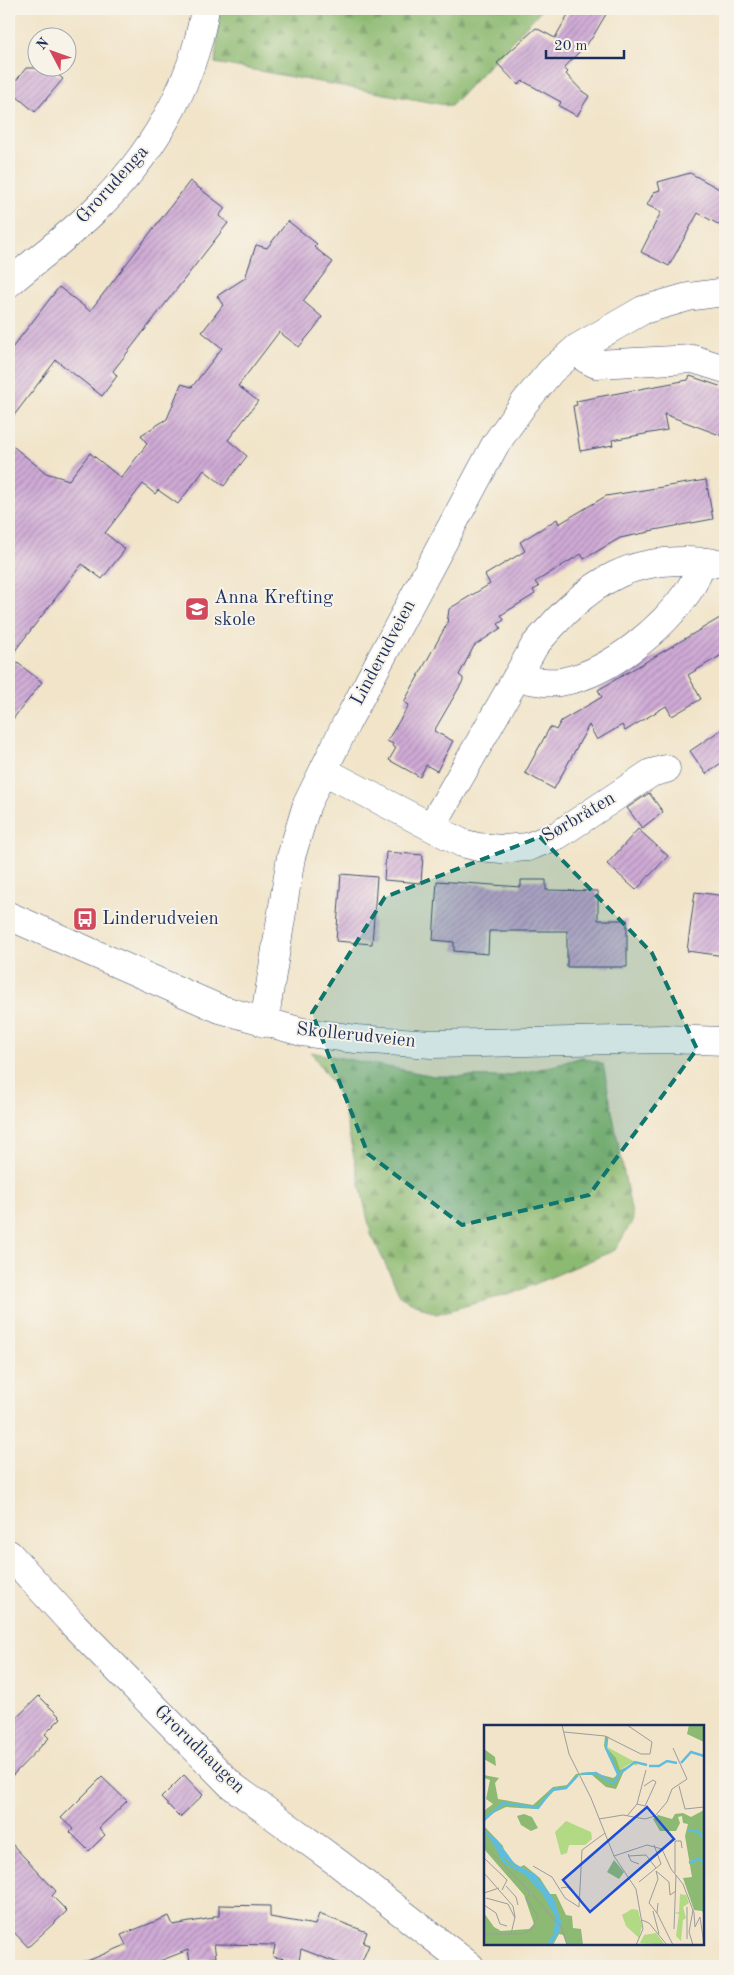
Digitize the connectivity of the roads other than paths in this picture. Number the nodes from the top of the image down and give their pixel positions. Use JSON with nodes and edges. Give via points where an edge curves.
{"nodes":[{"id":1,"x":205,"y":9,"type":"edge"},
{"id":2,"x":9,"y":283,"type":"edge"},
{"id":3,"x":725,"y":292,"type":"edge"},
{"id":4,"x":577,"y":348,"type":"junction"},
{"id":5,"x":725,"y":369,"type":"edge"},
{"id":6,"x":714,"y":563,"type":"edge"},
{"id":7,"x":516,"y":678,"type":"junction"},
{"id":8,"x":666,"y":769,"type":"dead end"},
{"id":9,"x":324,"y":771,"type":"junction"},
{"id":10,"x":432,"y":826,"type":"junction"},
{"id":11,"x":9,"y":916,"type":"edge"},
{"id":12,"x":264,"y":1023,"type":"junction"},
{"id":13,"x":725,"y":1041,"type":"edge"},
{"id":14,"x":9,"y":1554,"type":"edge"},
{"id":15,"x":461,"y":1963,"type":"edge"}],
"edges":[{"from":1,"to":2,"type":"street","name":"Grorudenga","via":[[201,36],[188,73],[150,146],[94,212]]},
{"from":3,"to":4,"type":"street","name":"Linderudveien","via":[[688,297],[643,310]]},
{"from":4,"to":5,"type":"street","via":[[586,359],[596,364],[692,359]]},
{"from":4,"to":9,"type":"street","name":"Linderudveien","via":[[546,377],[495,445]]},
{"from":6,"to":7,"type":"street","via":[[666,619],[632,648],[590,674],[564,682]]},
{"from":6,"to":7,"type":"street","via":[[653,563],[616,574],[557,620],[535,645]]},
{"from":7,"to":10,"type":"street"},
{"from":8,"to":10,"type":"street","name":"Sørbråten","via":[[651,774],[558,835],[528,848],[478,847],[462,843]]},
{"from":9,"to":10,"type":"street","name":"Sørbråten"},
{"from":9,"to":12,"type":"street","name":"Linderudveien","via":[[307,804],[291,856]]},
{"from":11,"to":12,"type":"street","name":"Skollerudveien","via":[[190,997]]},
{"from":12,"to":13,"type":"street","name":"Skollerudveien","via":[[347,1038],[432,1044],[665,1039]]},
{"from":14,"to":15,"type":"street","name":"Grorudhaugen","via":[[230,1786],[338,1863]]}]}
